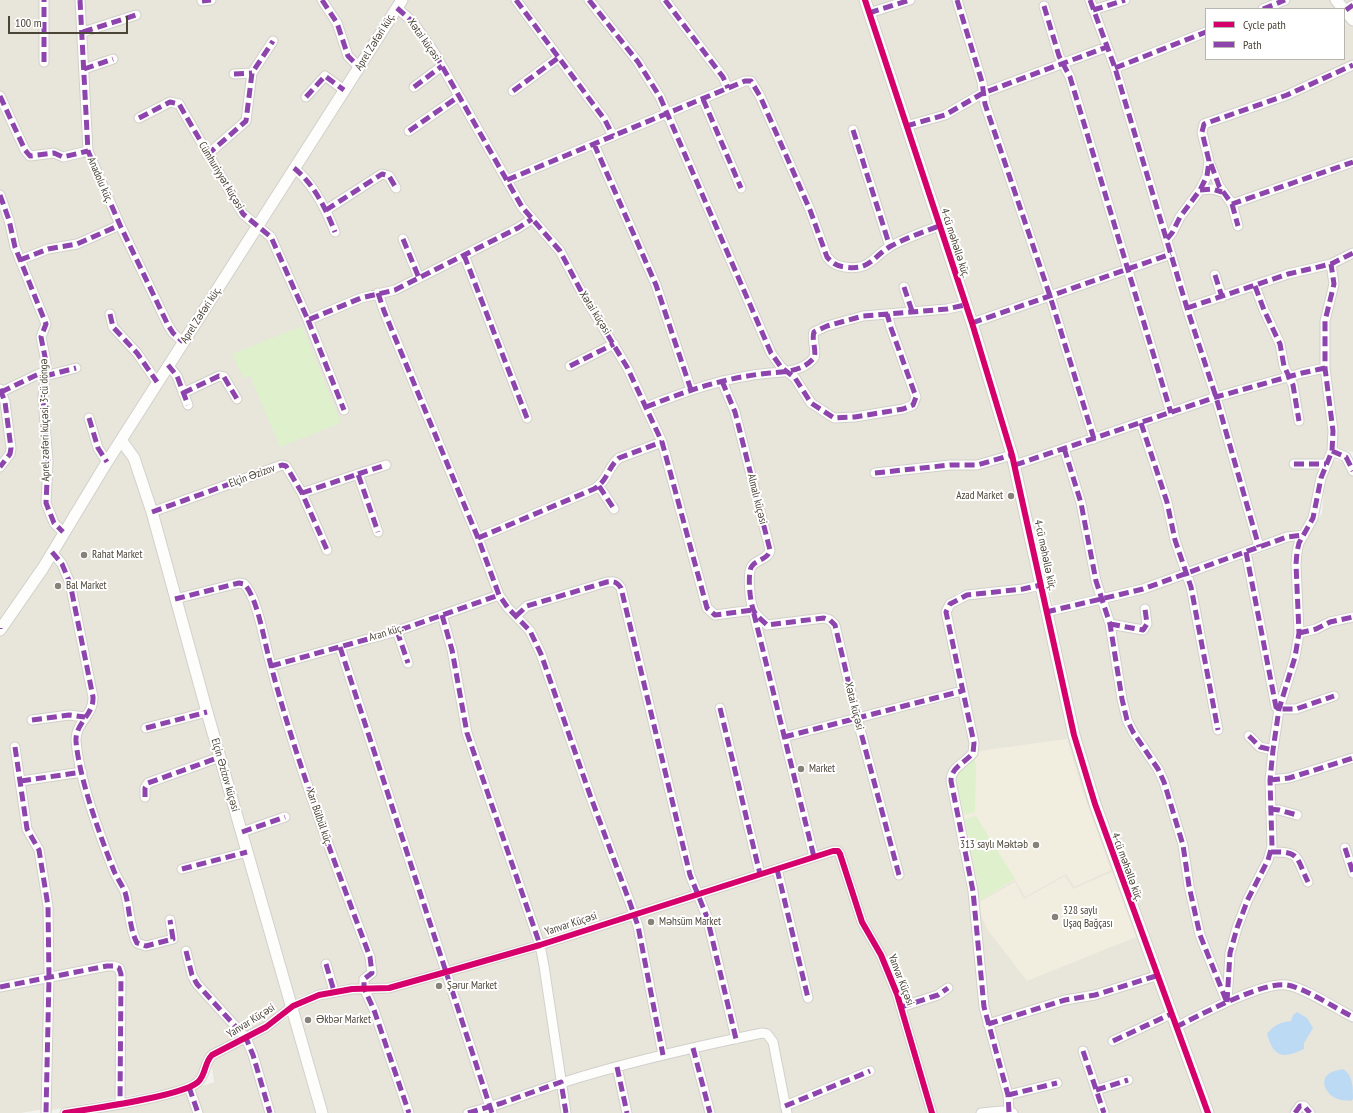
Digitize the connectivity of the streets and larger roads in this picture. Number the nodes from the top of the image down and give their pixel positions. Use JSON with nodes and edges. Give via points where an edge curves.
{"nodes":[{"id":1,"x":44,"y":0,"type":"edge"},
{"id":2,"x":80,"y":0,"type":"edge"},
{"id":3,"x":516,"y":0,"type":"edge"},
{"id":4,"x":589,"y":0,"type":"edge"},
{"id":5,"x":665,"y":0,"type":"edge"},
{"id":6,"x":865,"y":0,"type":"edge"},
{"id":7,"x":910,"y":0,"type":"edge"},
{"id":8,"x":957,"y":0,"type":"edge"},
{"id":9,"x":1090,"y":0,"type":"edge"},
{"id":10,"x":1125,"y":0,"type":"edge"},
{"id":11,"x":1285,"y":0,"type":"edge"},
{"id":12,"x":1336,"y":0,"type":"edge"},
{"id":13,"x":325,"y":1,"type":"edge"},
{"id":14,"x":399,"y":4,"type":"edge"},
{"id":15,"x":1044,"y":6,"type":"dead end"},
{"id":16,"x":1265,"y":8,"type":"edge"},
{"id":17,"x":1349,"y":8,"type":"edge"},
{"id":18,"x":1093,"y":10,"type":"junction"},
{"id":19,"x":869,"y":13,"type":"junction"},
{"id":20,"x":136,"y":15,"type":"dead end"},
{"id":21,"x":1353,"y":20,"type":"edge"},
{"id":22,"x":83,"y":32,"type":"junction"},
{"id":23,"x":1205,"y":32,"type":"edge"},
{"id":24,"x":273,"y":41,"type":"dead end"},
{"id":25,"x":1107,"y":47,"type":"junction"},
{"id":26,"x":558,"y":58,"type":"junction"},
{"id":27,"x":113,"y":59,"type":"dead end"},
{"id":28,"x":44,"y":62,"type":"dead end"},
{"id":29,"x":1063,"y":62,"type":"junction"},
{"id":30,"x":1353,"y":65,"type":"edge"},
{"id":31,"x":442,"y":66,"type":"junction"},
{"id":32,"x":359,"y":67,"type":"junction"},
{"id":33,"x":1115,"y":68,"type":"junction"},
{"id":34,"x":84,"y":69,"type":"junction"},
{"id":35,"x":252,"y":73,"type":"junction"},
{"id":36,"x":234,"y":74,"type":"dead end"},
{"id":37,"x":414,"y":87,"type":"dead end"},
{"id":38,"x":728,"y":88,"type":"junction"},
{"id":39,"x":344,"y":90,"type":"junction"},
{"id":40,"x":513,"y":91,"type":"dead end"},
{"id":41,"x":983,"y":94,"type":"junction"},
{"id":42,"x":0,"y":96,"type":"edge"},
{"id":43,"x":306,"y":97,"type":"dead end"},
{"id":44,"x":458,"y":97,"type":"junction"},
{"id":45,"x":703,"y":100,"type":"junction"},
{"id":46,"x":668,"y":114,"type":"junction"},
{"id":47,"x":139,"y":118,"type":"dead end"},
{"id":48,"x":906,"y":126,"type":"junction"},
{"id":49,"x":853,"y":130,"type":"dead end"},
{"id":50,"x":409,"y":131,"type":"dead end"},
{"id":51,"x":613,"y":136,"type":"junction"},
{"id":52,"x":594,"y":144,"type":"junction"},
{"id":53,"x":88,"y":151,"type":"junction"},
{"id":54,"x":207,"y":155,"type":"junction"},
{"id":55,"x":1209,"y":161,"type":"junction"},
{"id":56,"x":1353,"y":162,"type":"edge"},
{"id":57,"x":294,"y":168,"type":"junction"},
{"id":58,"x":507,"y":180,"type":"junction"},
{"id":59,"x":396,"y":188,"type":"dead end"},
{"id":60,"x":741,"y":188,"type":"dead end"},
{"id":61,"x":1200,"y":190,"type":"junction"},
{"id":62,"x":1222,"y":192,"type":"junction"},
{"id":63,"x":0,"y":195,"type":"edge"},
{"id":64,"x":1232,"y":204,"type":"junction"},
{"id":65,"x":326,"y":210,"type":"junction"},
{"id":66,"x":532,"y":219,"type":"junction"},
{"id":67,"x":120,"y":225,"type":"junction"},
{"id":68,"x":258,"y":226,"type":"junction"},
{"id":69,"x":939,"y":226,"type":"junction"},
{"id":70,"x":1238,"y":226,"type":"dead end"},
{"id":71,"x":335,"y":232,"type":"dead end"},
{"id":72,"x":403,"y":239,"type":"dead end"},
{"id":73,"x":1167,"y":239,"type":"junction"},
{"id":74,"x":890,"y":247,"type":"junction"},
{"id":75,"x":1353,"y":253,"type":"edge"},
{"id":76,"x":1171,"y":254,"type":"junction"},
{"id":77,"x":464,"y":255,"type":"junction"},
{"id":78,"x":20,"y":260,"type":"junction"},
{"id":79,"x":1332,"y":264,"type":"junction"},
{"id":80,"x":1128,"y":268,"type":"junction"},
{"id":81,"x":1215,"y":275,"type":"dead end"},
{"id":82,"x":419,"y":278,"type":"junction"},
{"id":83,"x":1255,"y":286,"type":"junction"},
{"id":84,"x":904,"y":287,"type":"dead end"},
{"id":85,"x":378,"y":293,"type":"junction"},
{"id":86,"x":1050,"y":296,"type":"junction"},
{"id":87,"x":1222,"y":297,"type":"junction"},
{"id":88,"x":965,"y":305,"type":"junction"},
{"id":89,"x":1187,"y":308,"type":"junction"},
{"id":90,"x":912,"y":311,"type":"junction"},
{"id":91,"x":110,"y":314,"type":"dead end"},
{"id":92,"x":887,"y":314,"type":"junction"},
{"id":93,"x":308,"y":320,"type":"junction"},
{"id":94,"x":972,"y":323,"type":"junction"},
{"id":95,"x":183,"y":342,"type":"junction"},
{"id":96,"x":614,"y":344,"type":"junction"},
{"id":97,"x":168,"y":366,"type":"junction"},
{"id":98,"x":570,"y":366,"type":"dead end"},
{"id":99,"x":76,"y":368,"type":"dead end"},
{"id":100,"x":1325,"y":368,"type":"junction"},
{"id":101,"x":787,"y":372,"type":"junction"},
{"id":102,"x":45,"y":374,"type":"junction"},
{"id":103,"x":1289,"y":376,"type":"junction"},
{"id":104,"x":722,"y":381,"type":"junction"},
{"id":105,"x":157,"y":382,"type":"junction"},
{"id":106,"x":1,"y":390,"type":"edge"},
{"id":107,"x":691,"y":390,"type":"junction"},
{"id":108,"x":183,"y":393,"type":"junction"},
{"id":109,"x":1216,"y":397,"type":"junction"},
{"id":110,"x":237,"y":400,"type":"dead end"},
{"id":111,"x":188,"y":405,"type":"dead end"},
{"id":112,"x":646,"y":407,"type":"junction"},
{"id":113,"x":344,"y":410,"type":"dead end"},
{"id":114,"x":1171,"y":413,"type":"junction"},
{"id":115,"x":89,"y":418,"type":"dead end"},
{"id":116,"x":527,"y":418,"type":"dead end"},
{"id":117,"x":1299,"y":421,"type":"dead end"},
{"id":118,"x":1141,"y":423,"type":"junction"},
{"id":119,"x":1094,"y":439,"type":"junction"},
{"id":120,"x":121,"y":440,"type":"junction"},
{"id":121,"x":662,"y":442,"type":"junction"},
{"id":122,"x":1064,"y":448,"type":"junction"},
{"id":123,"x":1332,"y":451,"type":"junction"},
{"id":124,"x":1014,"y":460,"type":"junction"},
{"id":125,"x":106,"y":462,"type":"junction"},
{"id":126,"x":1294,"y":464,"type":"dead end"},
{"id":127,"x":1326,"y":464,"type":"junction"},
{"id":128,"x":386,"y":465,"type":"dead end"},
{"id":129,"x":0,"y":467,"type":"edge"},
{"id":130,"x":1353,"y":471,"type":"edge"},
{"id":131,"x":875,"y":473,"type":"dead end"},
{"id":132,"x":358,"y":474,"type":"junction"},
{"id":133,"x":599,"y":486,"type":"junction"},
{"id":134,"x":302,"y":494,"type":"junction"},
{"id":135,"x":614,"y":510,"type":"dead end"},
{"id":136,"x":152,"y":512,"type":"junction"},
{"id":137,"x":64,"y":532,"type":"junction"},
{"id":138,"x":378,"y":532,"type":"dead end"},
{"id":139,"x":1304,"y":535,"type":"junction"},
{"id":140,"x":478,"y":538,"type":"junction"},
{"id":141,"x":1259,"y":547,"type":"junction"},
{"id":142,"x":327,"y":550,"type":"dead end"},
{"id":143,"x":52,"y":552,"type":"junction"},
{"id":144,"x":1246,"y":552,"type":"junction"},
{"id":145,"x":1187,"y":574,"type":"junction"},
{"id":146,"x":1041,"y":585,"type":"junction"},
{"id":147,"x":499,"y":595,"type":"junction"},
{"id":148,"x":175,"y":599,"type":"junction"},
{"id":149,"x":1102,"y":600,"type":"junction"},
{"id":150,"x":1145,"y":609,"type":"dead end"},
{"id":151,"x":753,"y":610,"type":"junction"},
{"id":152,"x":1046,"y":612,"type":"junction"},
{"id":153,"x":442,"y":615,"type":"junction"},
{"id":154,"x":516,"y":616,"type":"junction"},
{"id":155,"x":1353,"y":616,"type":"edge"},
{"id":156,"x":1110,"y":624,"type":"junction"},
{"id":157,"x":0,"y":629,"type":"edge"},
{"id":158,"x":397,"y":631,"type":"junction"},
{"id":159,"x":1299,"y":633,"type":"junction"},
{"id":160,"x":340,"y":647,"type":"junction"},
{"id":161,"x":408,"y":664,"type":"dead end"},
{"id":162,"x":271,"y":666,"type":"junction"},
{"id":163,"x":962,"y":691,"type":"junction"},
{"id":164,"x":1334,"y":696,"type":"dead end"},
{"id":165,"x":720,"y":708,"type":"dead end"},
{"id":166,"x":1279,"y":709,"type":"junction"},
{"id":167,"x":207,"y":712,"type":"junction"},
{"id":168,"x":85,"y":718,"type":"junction"},
{"id":169,"x":857,"y":718,"type":"junction"},
{"id":170,"x":32,"y":720,"type":"dead end"},
{"id":171,"x":146,"y":728,"type":"dead end"},
{"id":172,"x":1218,"y":730,"type":"dead end"},
{"id":173,"x":1249,"y":736,"type":"dead end"},
{"id":174,"x":784,"y":737,"type":"junction"},
{"id":175,"x":16,"y":747,"type":"dead end"},
{"id":176,"x":1273,"y":750,"type":"junction"},
{"id":177,"x":220,"y":757,"type":"junction"},
{"id":178,"x":1353,"y":758,"type":"edge"},
{"id":179,"x":82,"y":772,"type":"junction"},
{"id":180,"x":1270,"y":780,"type":"junction"},
{"id":181,"x":21,"y":781,"type":"junction"},
{"id":182,"x":145,"y":797,"type":"dead end"},
{"id":183,"x":1270,"y":809,"type":"junction"},
{"id":184,"x":1297,"y":816,"type":"dead end"},
{"id":185,"x":285,"y":817,"type":"dead end"},
{"id":186,"x":242,"y":832,"type":"junction"},
{"id":187,"x":1345,"y":848,"type":"dead end"},
{"id":188,"x":247,"y":852,"type":"junction"},
{"id":189,"x":1271,"y":852,"type":"junction"},
{"id":190,"x":814,"y":857,"type":"junction"},
{"id":191,"x":182,"y":869,"type":"dead end"},
{"id":192,"x":777,"y":869,"type":"junction"},
{"id":193,"x":1353,"y":869,"type":"edge"},
{"id":194,"x":760,"y":874,"type":"junction"},
{"id":195,"x":899,"y":875,"type":"dead end"},
{"id":196,"x":1308,"y":882,"type":"dead end"},
{"id":197,"x":698,"y":894,"type":"junction"},
{"id":198,"x":634,"y":914,"type":"junction"},
{"id":199,"x":170,"y":920,"type":"dead end"},
{"id":200,"x":540,"y":945,"type":"junction"},
{"id":201,"x":186,"y":951,"type":"dead end"},
{"id":202,"x":326,"y":964,"type":"dead end"},
{"id":203,"x":446,"y":972,"type":"junction"},
{"id":204,"x":1156,"y":976,"type":"junction"},
{"id":205,"x":49,"y":978,"type":"junction"},
{"id":206,"x":0,"y":987,"type":"edge"},
{"id":207,"x":364,"y":988,"type":"junction"},
{"id":208,"x":948,"y":988,"type":"dead end"},
{"id":209,"x":334,"y":991,"type":"junction"},
{"id":210,"x":808,"y":998,"type":"dead end"},
{"id":211,"x":1227,"y":1002,"type":"junction"},
{"id":212,"x":293,"y":1006,"type":"junction"},
{"id":213,"x":901,"y":1007,"type":"junction"},
{"id":214,"x":1171,"y":1014,"type":"junction"},
{"id":215,"x":1353,"y":1017,"type":"edge"},
{"id":216,"x":988,"y":1024,"type":"junction"},
{"id":217,"x":1176,"y":1027,"type":"junction"},
{"id":218,"x":246,"y":1038,"type":"junction"},
{"id":219,"x":736,"y":1038,"type":"junction"},
{"id":220,"x":1113,"y":1041,"type":"dead end"},
{"id":221,"x":693,"y":1048,"type":"junction"},
{"id":222,"x":1083,"y":1051,"type":"dead end"},
{"id":223,"x":663,"y":1054,"type":"junction"},
{"id":224,"x":616,"y":1067,"type":"junction"},
{"id":225,"x":870,"y":1071,"type":"dead end"},
{"id":226,"x":1128,"y":1080,"type":"dead end"},
{"id":227,"x":561,"y":1082,"type":"junction"},
{"id":228,"x":1057,"y":1083,"type":"dead end"},
{"id":229,"x":189,"y":1087,"type":"junction"},
{"id":230,"x":1096,"y":1090,"type":"junction"},
{"id":231,"x":1008,"y":1095,"type":"junction"},
{"id":232,"x":120,"y":1104,"type":"junction"},
{"id":233,"x":103,"y":1110,"type":"edge"},
{"id":234,"x":492,"y":1110,"type":"edge"},
{"id":235,"x":786,"y":1110,"type":"edge"},
{"id":236,"x":1011,"y":1112,"type":"edge"},
{"id":237,"x":46,"y":1113,"type":"edge"},
{"id":238,"x":65,"y":1113,"type":"edge"},
{"id":239,"x":198,"y":1113,"type":"edge"},
{"id":240,"x":270,"y":1113,"type":"edge"},
{"id":241,"x":322,"y":1113,"type":"edge"},
{"id":242,"x":409,"y":1113,"type":"edge"},
{"id":243,"x":468,"y":1113,"type":"edge"},
{"id":244,"x":566,"y":1113,"type":"edge"},
{"id":245,"x":627,"y":1113,"type":"edge"},
{"id":246,"x":710,"y":1113,"type":"edge"},
{"id":247,"x":932,"y":1113,"type":"edge"},
{"id":248,"x":981,"y":1113,"type":"edge"},
{"id":249,"x":1104,"y":1113,"type":"edge"},
{"id":250,"x":1208,"y":1113,"type":"edge"},
{"id":251,"x":1295,"y":1113,"type":"edge"},
{"id":252,"x":1310,"y":1113,"type":"edge"}],
"edges":[{"from":1,"to":28,"type":"street"},
{"from":2,"to":22,"type":"street","name":"Anadolu küç."},
{"from":3,"to":26,"type":"street"},
{"from":4,"to":46,"type":"street","via":[[638,62]]},
{"from":5,"to":38,"type":"street","via":[[723,77]]},
{"from":6,"to":19,"type":"street","name":"4-cü məhəllə küç."},
{"from":7,"to":19,"type":"street"},
{"from":8,"to":41,"type":"street","via":[[977,61]]},
{"from":9,"to":18,"type":"street"},
{"from":10,"to":18,"type":"street"},
{"from":11,"to":16,"type":"street"},
{"from":12,"to":17,"type":"street"},
{"from":13,"to":32,"type":"street","via":[[337,23],[348,56]]},
{"from":14,"to":31,"type":"street","name":"Xətai küçəsi"},
{"from":14,"to":32,"type":"street","name":"Aprel Zəfəri küç."},
{"from":15,"to":29,"type":"street"},
{"from":17,"to":21,"type":"street"},
{"from":18,"to":25,"type":"street"},
{"from":19,"to":48,"type":"street","name":"4-cü məhəllə küç."},
{"from":20,"to":22,"type":"street"},
{"from":22,"to":34,"type":"street","name":"Anadolu küç."},
{"from":23,"to":33,"type":"street"},
{"from":24,"to":35,"type":"street"},
{"from":25,"to":29,"type":"street"},
{"from":25,"to":33,"type":"street"},
{"from":26,"to":40,"type":"street"},
{"from":26,"to":51,"type":"street","via":[[605,120]]},
{"from":27,"to":34,"type":"street"},
{"from":29,"to":41,"type":"street"},
{"from":29,"to":80,"type":"street","via":[[1070,77]]},
{"from":30,"to":55,"type":"street","via":[[1287,95],[1204,124],[1202,132]]},
{"from":31,"to":37,"type":"street"},
{"from":31,"to":44,"type":"street","name":"Xətai küçəsi"},
{"from":32,"to":39,"type":"street","name":"Aprel Zəfəri küç."},
{"from":33,"to":73,"type":"street"},
{"from":34,"to":53,"type":"street","name":"Anadolu küç."},
{"from":35,"to":36,"type":"street"},
{"from":35,"to":54,"type":"street","via":[[246,121]]},
{"from":38,"to":45,"type":"street"},
{"from":38,"to":74,"type":"street","via":[[745,81],[753,82],[831,262],[848,268],[861,268]]},
{"from":39,"to":43,"type":"street","via":[[325,76]]},
{"from":39,"to":57,"type":"street","name":"Aprel Zəfəri küç."},
{"from":41,"to":48,"type":"street","via":[[945,114]]},
{"from":41,"to":86,"type":"street"},
{"from":42,"to":53,"type":"street","via":[[30,156],[54,153],[63,157]]},
{"from":44,"to":50,"type":"street"},
{"from":44,"to":58,"type":"street","name":"Xətai küçəsi"},
{"from":45,"to":46,"type":"street"},
{"from":45,"to":60,"type":"street"},
{"from":46,"to":51,"type":"street"},
{"from":46,"to":101,"type":"street","via":[[771,353]]},
{"from":47,"to":54,"type":"street","name":"Cümhuriyyət küçəsi","via":[[170,102],[179,104]]},
{"from":48,"to":69,"type":"street","name":"4-cü məhəllə küç."},
{"from":49,"to":74,"type":"street"},
{"from":51,"to":52,"type":"street"},
{"from":52,"to":58,"type":"street"},
{"from":52,"to":107,"type":"street","via":[[656,285]]},
{"from":53,"to":67,"type":"street","name":"Anadolu küç."},
{"from":54,"to":68,"type":"street","name":"Cümhuriyyət küçəsi","via":[[243,214]]},
{"from":55,"to":61,"type":"street","via":[[1207,176]]},
{"from":55,"to":62,"type":"street"},
{"from":56,"to":64,"type":"street"},
{"from":57,"to":65,"type":"street","via":[[306,178]]},
{"from":57,"to":68,"type":"street","name":"Aprel Zəfəri küç."},
{"from":58,"to":66,"type":"street","name":"Xətai küçəsi"},
{"from":59,"to":65,"type":"street","via":[[389,176],[382,174]]},
{"from":61,"to":62,"type":"street"},
{"from":61,"to":73,"type":"street","via":[[1186,207]]},
{"from":62,"to":64,"type":"street"},
{"from":63,"to":78,"type":"street","name":"Aprel zəfəri küçəsi, 3-cü döngə"},
{"from":64,"to":70,"type":"street"},
{"from":65,"to":71,"type":"street"},
{"from":66,"to":77,"type":"street"},
{"from":66,"to":96,"type":"street","name":"Xətai küçəsi","via":[[560,251]]},
{"from":67,"to":78,"type":"street","via":[[77,244],[48,249]]},
{"from":67,"to":95,"type":"street","name":"Anadolu küç.","via":[[172,333]]},
{"from":68,"to":93,"type":"street","name":"Cümhuriyyət küçəsi","via":[[271,237]]},
{"from":68,"to":95,"type":"street","name":"Aprel Zəfəri küç."},
{"from":69,"to":74,"type":"street"},
{"from":69,"to":88,"type":"street","name":"4-cü məhəllə küç."},
{"from":72,"to":82,"type":"street"},
{"from":73,"to":76,"type":"street"},
{"from":75,"to":79,"type":"street"},
{"from":76,"to":80,"type":"street"},
{"from":76,"to":89,"type":"street"},
{"from":77,"to":82,"type":"street"},
{"from":77,"to":116,"type":"street"},
{"from":78,"to":102,"type":"street","name":"Aprel zəfəri küçəsi, 3-cü döngə","via":[[46,324],[40,337],[46,362]]},
{"from":79,"to":83,"type":"street","via":[[1288,274]]},
{"from":79,"to":100,"type":"street","via":[[1334,284],[1325,321]]},
{"from":80,"to":86,"type":"street"},
{"from":80,"to":114,"type":"street"},
{"from":81,"to":87,"type":"street"},
{"from":82,"to":85,"type":"street","via":[[395,290]]},
{"from":83,"to":87,"type":"street"},
{"from":83,"to":103,"type":"street","via":[[1278,337],[1284,366]]},
{"from":84,"to":90,"type":"street"},
{"from":85,"to":93,"type":"street"},
{"from":85,"to":140,"type":"street"},
{"from":86,"to":94,"type":"street"},
{"from":86,"to":119,"type":"street"},
{"from":87,"to":89,"type":"street"},
{"from":88,"to":90,"type":"street"},
{"from":88,"to":94,"type":"street","name":"4-cü məhəllə küç."},
{"from":89,"to":109,"type":"street"},
{"from":90,"to":92,"type":"street"},
{"from":91,"to":105,"type":"street","via":[[113,327],[137,353]]},
{"from":92,"to":101,"type":"street","via":[[846,320],[818,329],[812,338],[814,358],[802,367]]},
{"from":92,"to":101,"type":"street","via":[[916,397],[913,405],[855,417],[834,418],[815,408],[795,378]]},
{"from":93,"to":113,"type":"street","name":"Cümhuriyyət küçəsi"},
{"from":94,"to":124,"type":"street","name":"4-cü məhəllə küç."},
{"from":95,"to":97,"type":"street","name":"Aprel Zəfəri küç."},
{"from":96,"to":98,"type":"street"},
{"from":96,"to":112,"type":"street","name":"Xətai küçəsi"},
{"from":97,"to":105,"type":"street","name":"Aprel Zəfəri küç."},
{"from":97,"to":108,"type":"street","via":[[176,376]]},
{"from":99,"to":102,"type":"street"},
{"from":100,"to":103,"type":"street"},
{"from":100,"to":123,"type":"street","via":[[1333,431]]},
{"from":101,"to":104,"type":"street"},
{"from":102,"to":106,"type":"street"},
{"from":102,"to":137,"type":"street","name":"Aprel zəfəri küçəsi, 3-cü döngə","via":[[43,399],[48,465],[46,503],[54,523]]},
{"from":103,"to":109,"type":"street"},
{"from":103,"to":117,"type":"street"},
{"from":104,"to":107,"type":"street"},
{"from":104,"to":151,"type":"street","name":"Almalı küçəsi","via":[[735,412],[770,550],[764,558],[755,562],[748,573]]},
{"from":105,"to":120,"type":"street","name":"Aprel Zəfəri küç."},
{"from":106,"to":129,"type":"street","via":[[11,448],[10,454]]},
{"from":107,"to":112,"type":"street"},
{"from":108,"to":110,"type":"street","via":[[219,376],[224,377]]},
{"from":108,"to":111,"type":"street"},
{"from":109,"to":114,"type":"street"},
{"from":109,"to":141,"type":"street"},
{"from":112,"to":121,"type":"street","name":"Xətai küçəsi"},
{"from":114,"to":118,"type":"street"},
{"from":115,"to":125,"type":"street","via":[[98,448]]},
{"from":118,"to":119,"type":"street"},
{"from":118,"to":145,"type":"street"},
{"from":119,"to":122,"type":"street"},
{"from":120,"to":125,"type":"street","name":"Aprel Zəfəri küç."},
{"from":120,"to":136,"type":"street","name":"Elçin Əzizov küçəsi","via":[[134,458]]},
{"from":121,"to":133,"type":"street","via":[[619,458]]},
{"from":121,"to":151,"type":"street","name":"Xətai küçəsi","via":[[707,608],[715,615]]},
{"from":122,"to":124,"type":"street"},
{"from":122,"to":149,"type":"street","via":[[1081,504]]},
{"from":123,"to":127,"type":"street"},
{"from":123,"to":130,"type":"street","via":[[1346,457]]},
{"from":124,"to":131,"type":"street"},
{"from":124,"to":146,"type":"street","name":"4-cü məhəllə küç."},
{"from":125,"to":137,"type":"street","name":"Aprel Zəfəri küç."},
{"from":126,"to":127,"type":"street"},
{"from":127,"to":139,"type":"street","via":[[1313,518]]},
{"from":128,"to":132,"type":"street"},
{"from":132,"to":134,"type":"street"},
{"from":132,"to":138,"type":"street"},
{"from":133,"to":135,"type":"street"},
{"from":133,"to":140,"type":"street"},
{"from":134,"to":136,"type":"street","name":"Elçin Əzizov","via":[[290,470],[282,465]]},
{"from":134,"to":142,"type":"street","name":"Elçin Əzizov"},
{"from":136,"to":148,"type":"street","name":"Elçin Əzizov küçəsi"},
{"from":137,"to":143,"type":"street","name":"Aprel Zəfəri küç."},
{"from":139,"to":141,"type":"street","via":[[1287,537]]},
{"from":139,"to":159,"type":"street","via":[[1299,543],[1296,564]]},
{"from":140,"to":147,"type":"street"},
{"from":141,"to":144,"type":"street"},
{"from":143,"to":157,"type":"street","name":"Aprel Zəfəri küç."},
{"from":143,"to":168,"type":"street","via":[[62,564],[70,583],[93,697],[93,705]]},
{"from":144,"to":145,"type":"street"},
{"from":144,"to":166,"type":"street","via":[[1274,701]]},
{"from":145,"to":149,"type":"street"},
{"from":145,"to":172,"type":"street"},
{"from":146,"to":152,"type":"street","name":"4-cü məhəllə küç."},
{"from":146,"to":163,"type":"street","via":[[967,595],[947,608]]},
{"from":147,"to":153,"type":"street","name":"Aran küç."},
{"from":147,"to":154,"type":"street"},
{"from":148,"to":162,"type":"street","name":"Xarı Bülbül küç.","via":[[238,583],[244,584],[252,595]]},
{"from":148,"to":167,"type":"street","name":"Elçin Əzizov küçəsi"},
{"from":149,"to":152,"type":"street"},
{"from":149,"to":156,"type":"street"},
{"from":150,"to":156,"type":"street","via":[[1147,624],[1143,630]]},
{"from":151,"to":169,"type":"street","name":"Xətai küçəsi","via":[[767,625],[824,618],[835,625]]},
{"from":151,"to":174,"type":"street"},
{"from":152,"to":204,"type":"street","name":"4-cü məhəllə küç.","via":[[1074,735],[1094,804]]},
{"from":153,"to":158,"type":"street","name":"Aran küç."},
{"from":153,"to":200,"type":"street","via":[[452,650],[467,733]]},
{"from":154,"to":197,"type":"street","via":[[527,606],[607,582],[618,583],[690,875]]},
{"from":154,"to":198,"type":"street","via":[[530,631],[541,654]]},
{"from":155,"to":159,"type":"street"},
{"from":156,"to":211,"type":"street","via":[[1127,720],[1164,782],[1185,852],[1189,886],[1200,935]]},
{"from":158,"to":160,"type":"street","name":"Aran küç."},
{"from":158,"to":161,"type":"street"},
{"from":159,"to":166,"type":"street","via":[[1295,657]]},
{"from":160,"to":162,"type":"street","name":"Aran küç."},
{"from":160,"to":203,"type":"street"},
{"from":162,"to":207,"type":"street","name":"Xarı Bülbül küç.","via":[[323,830],[370,957],[372,973],[364,979]]},
{"from":163,"to":169,"type":"street"},
{"from":163,"to":216,"type":"street","via":[[974,743],[973,753],[954,769],[951,780],[970,871]]},
{"from":164,"to":166,"type":"street","via":[[1296,709]]},
{"from":165,"to":194,"type":"street"},
{"from":166,"to":176,"type":"street"},
{"from":167,"to":171,"type":"street"},
{"from":167,"to":177,"type":"street","name":"Elçin Əzizov küçəsi"},
{"from":168,"to":170,"type":"street","via":[[69,715]]},
{"from":168,"to":179,"type":"street","via":[[77,732],[76,742]]},
{"from":169,"to":174,"type":"street"},
{"from":169,"to":195,"type":"street","name":"Xətai küçəsi"},
{"from":173,"to":176,"type":"street","via":[[1260,747]]},
{"from":174,"to":190,"type":"street"},
{"from":175,"to":181,"type":"street"},
{"from":176,"to":180,"type":"street"},
{"from":177,"to":182,"type":"street","via":[[148,783]]},
{"from":177,"to":186,"type":"street","name":"Elçin Əzizov küçəsi"},
{"from":178,"to":180,"type":"street","via":[[1289,778]]},
{"from":179,"to":181,"type":"street"},
{"from":179,"to":199,"type":"street","via":[[114,871],[126,895],[137,943],[146,946],[173,939]]},
{"from":180,"to":183,"type":"street"},
{"from":181,"to":205,"type":"street","via":[[27,829],[39,850],[46,882]]},
{"from":183,"to":184,"type":"street"},
{"from":183,"to":189,"type":"street","via":[[1273,838]]},
{"from":185,"to":186,"type":"street"},
{"from":186,"to":188,"type":"street","name":"Elçin Əzizov küçəsi"},
{"from":187,"to":193,"type":"street"},
{"from":188,"to":191,"type":"street"},
{"from":188,"to":212,"type":"street","name":"Elçin Əzizov küçəsi"},
{"from":189,"to":196,"type":"street","via":[[1294,854]]},
{"from":189,"to":211,"type":"street","via":[[1248,899],[1235,934],[1228,964]]},
{"from":190,"to":192,"type":"street","name":"Yanvar Küçəsi"},
{"from":190,"to":213,"type":"street","name":"Yanvar Küçəsi","via":[[833,851],[840,854],[862,922],[881,955]]},
{"from":192,"to":194,"type":"street","name":"Yanvar Küçəsi"},
{"from":192,"to":210,"type":"street"},
{"from":194,"to":197,"type":"street","name":"Yanvar Küçəsi"},
{"from":197,"to":198,"type":"street","name":"Yanvar Küçəsi"},
{"from":197,"to":219,"type":"street","via":[[707,916]]},
{"from":198,"to":200,"type":"street","name":"Yanvar Küçəsi"},
{"from":198,"to":223,"type":"street"},
{"from":200,"to":203,"type":"street","name":"Yanvar Küçəsi"},
{"from":200,"to":227,"type":"street"},
{"from":201,"to":218,"type":"street","via":[[197,984]]},
{"from":202,"to":209,"type":"street"},
{"from":203,"to":207,"type":"street","name":"Yanvar Küçəsi","via":[[389,988]]},
{"from":203,"to":234,"type":"street"},
{"from":204,"to":214,"type":"street","name":"4-cü məhəllə küç."},
{"from":204,"to":216,"type":"street"},
{"from":205,"to":206,"type":"street"},
{"from":205,"to":232,"type":"street","via":[[107,966],[119,968]]},
{"from":205,"to":237,"type":"street"},
{"from":207,"to":209,"type":"street","name":"Yanvar Küçəsi"},
{"from":207,"to":242,"type":"street"},
{"from":208,"to":213,"type":"street","via":[[938,995]]},
{"from":209,"to":212,"type":"street","name":"Yanvar Küçəsi"},
{"from":211,"to":215,"type":"street","via":[[1266,987],[1286,985],[1297,988]]},
{"from":211,"to":217,"type":"street"},
{"from":212,"to":218,"type":"street","name":"Yanvar Küçəsi","via":[[266,1027]]},
{"from":212,"to":241,"type":"street","name":"Elçin Əzizov küçəsi"},
{"from":213,"to":247,"type":"street","name":"Yanvar Küçəsi"},
{"from":214,"to":217,"type":"street","name":"4-cü məhəllə küç."},
{"from":214,"to":220,"type":"street"},
{"from":216,"to":231,"type":"street"},
{"from":217,"to":250,"type":"street","name":"4-cü məhəllə küç."},
{"from":218,"to":229,"type":"street","name":"Yanvar Küçəsi","via":[[209,1059],[201,1079]]},
{"from":218,"to":240,"type":"street"},
{"from":219,"to":221,"type":"street"},
{"from":219,"to":235,"type":"street","via":[[762,1033],[771,1037]]},
{"from":221,"to":223,"type":"street"},
{"from":221,"to":246,"type":"street"},
{"from":222,"to":230,"type":"street"},
{"from":223,"to":224,"type":"street"},
{"from":224,"to":227,"type":"street"},
{"from":224,"to":245,"type":"street"},
{"from":225,"to":235,"type":"street"},
{"from":226,"to":230,"type":"street"},
{"from":227,"to":234,"type":"street"},
{"from":227,"to":244,"type":"street"},
{"from":228,"to":231,"type":"street"},
{"from":229,"to":232,"type":"street","name":"Yanvar Küçəsi"},
{"from":229,"to":239,"type":"street"},
{"from":230,"to":249,"type":"street"},
{"from":231,"to":236,"type":"street"},
{"from":232,"to":233,"type":"street","name":"Yanvar Küçəsi"},
{"from":233,"to":238,"type":"street","name":"Yanvar Küçəsi"},
{"from":234,"to":243,"type":"street"},
{"from":236,"to":248,"type":"street"},
{"from":251,"to":252,"type":"street","via":[[1300,1106],[1304,1106]]}]}
